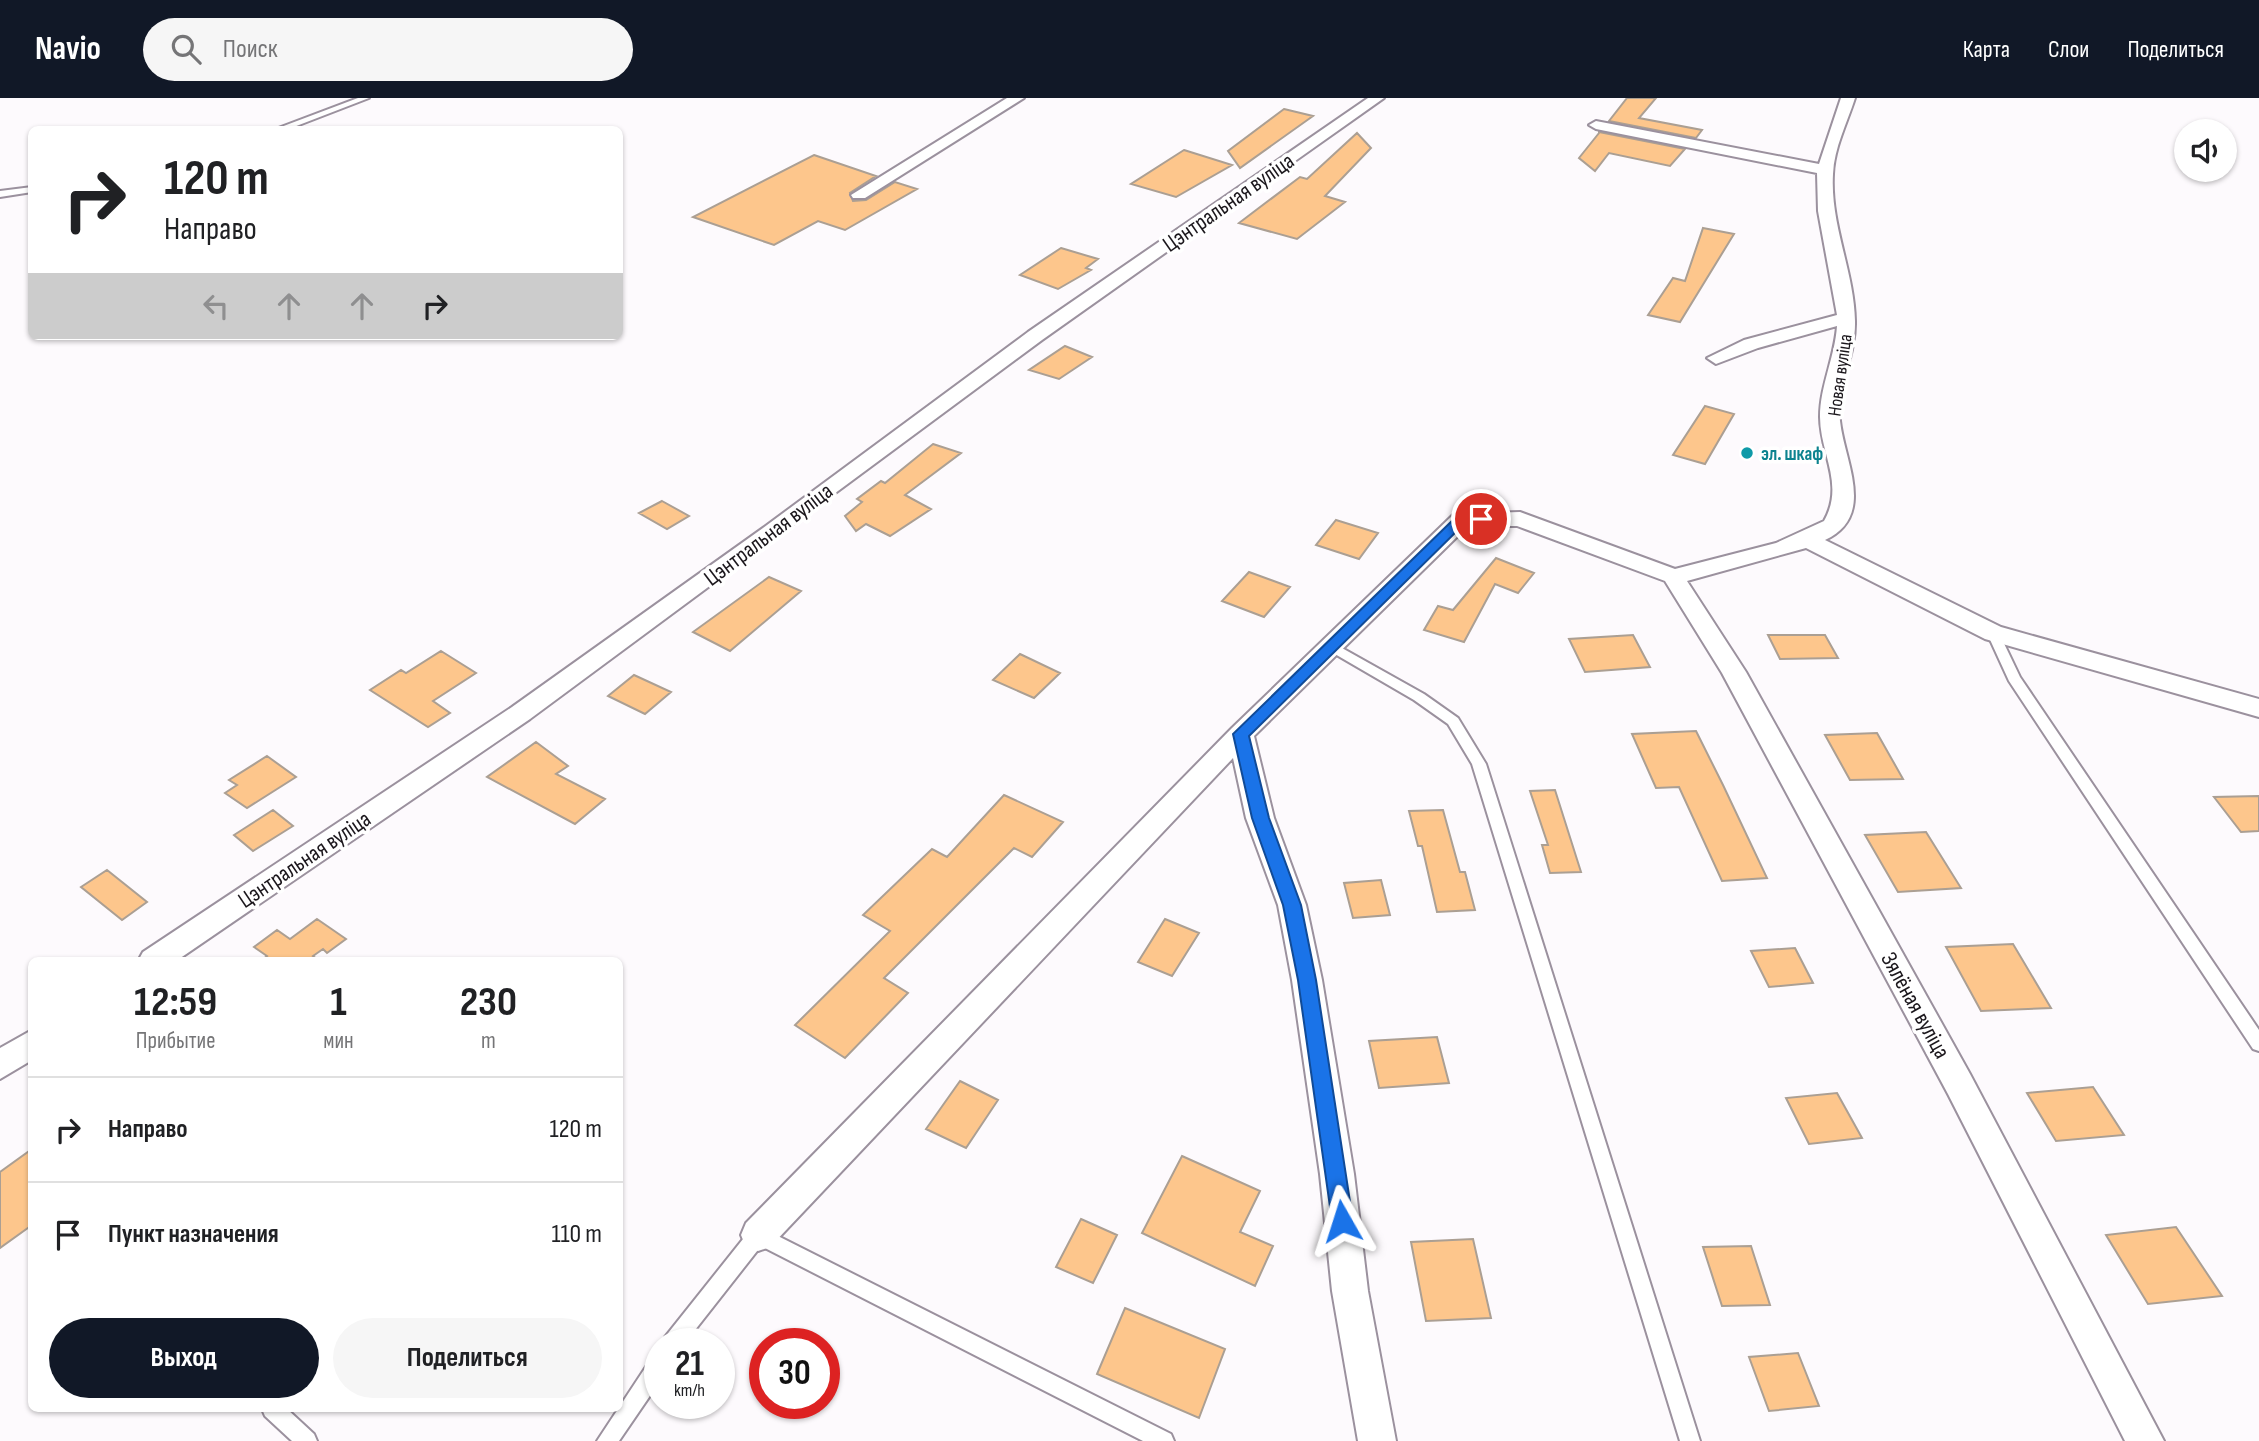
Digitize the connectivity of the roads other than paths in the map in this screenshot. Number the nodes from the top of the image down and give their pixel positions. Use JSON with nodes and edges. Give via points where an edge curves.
{"nodes":[{"id":1,"x":365,"y":98,"type":"edge"},
{"id":2,"x":1017,"y":98,"type":"edge"},
{"id":3,"x":1377,"y":98,"type":"edge"},
{"id":4,"x":1847,"y":98,"type":"edge"},
{"id":5,"x":1596,"y":125,"type":"dead end"},
{"id":6,"x":287,"y":126,"type":"edge"},
{"id":7,"x":1825,"y":170,"type":"junction"},
{"id":8,"x":28,"y":190,"type":"edge"},
{"id":9,"x":0,"y":194,"type":"edge"},
{"id":10,"x":859,"y":195,"type":"dead end"},
{"id":11,"x":1846,"y":318,"type":"junction"},
{"id":12,"x":1716,"y":358,"type":"dead end"},
{"id":13,"x":1808,"y":540,"type":"junction"},
{"id":14,"x":1673,"y":576,"type":"junction"},
{"id":15,"x":1993,"y":633,"type":"junction"},
{"id":16,"x":1333,"y":647,"type":"junction"},
{"id":17,"x":2259,"y":708,"type":"edge"},
{"id":18,"x":1241,"y":734,"type":"junction"},
{"id":19,"x":159,"y":957,"type":"edge"},
{"id":20,"x":2259,"y":1044,"type":"edge"},
{"id":21,"x":28,"y":1046,"type":"edge"},
{"id":22,"x":0,"y":1065,"type":"edge"},
{"id":23,"x":758,"y":1235,"type":"junction"},
{"id":24,"x":685,"y":1328,"type":"edge"},
{"id":25,"x":644,"y":1387,"type":"edge"},
{"id":26,"x":275,"y":1412,"type":"edge"},
{"id":27,"x":307,"y":1441,"type":"edge"},
{"id":28,"x":607,"y":1441,"type":"edge"},
{"id":29,"x":1164,"y":1441,"type":"edge"},
{"id":30,"x":1377,"y":1441,"type":"edge"},
{"id":31,"x":1690,"y":1441,"type":"edge"},
{"id":32,"x":2146,"y":1441,"type":"edge"}],
"edges":[{"from":1,"to":6,"type":"lane"},
{"from":2,"to":10,"type":"street"},
{"from":3,"to":19,"type":"street","name":"Цэнтральная вуліца","via":[[1035,336],[521,713]]},
{"from":4,"to":7,"type":"street","name":"Новая вуліца"},
{"from":5,"to":7,"type":"street"},
{"from":7,"to":11,"type":"street","name":"Новая вуліца","via":[[1824,197]]},
{"from":8,"to":9,"type":"lane"},
{"from":11,"to":12,"type":"street"},
{"from":11,"to":13,"type":"street","name":"Новая вуліца","via":[[1830,417],[1847,496],[1832,528]]},
{"from":13,"to":14,"type":"street","name":"Новая вуліца","via":[[1698,573]]},
{"from":13,"to":15,"type":"street"},
{"from":14,"to":16,"type":"street","via":[[1520,519],[1462,519]]},
{"from":14,"to":32,"type":"street","name":"Зялёная вуліца","via":[[1734,672],[1947,1060]]},
{"from":15,"to":17,"type":"street"},
{"from":15,"to":20,"type":"lane","via":[[2014,678]]},
{"from":16,"to":18,"type":"street"},
{"from":16,"to":31,"type":"lane","via":[[1453,721],[1479,764]]},
{"from":18,"to":23,"type":"street"},
{"from":18,"to":30,"type":"street","via":[[1260,818],[1292,905],[1307,980],[1350,1291]]},
{"from":21,"to":22,"type":"street"},
{"from":23,"to":24,"type":"lane"},
{"from":23,"to":29,"type":"lane"},
{"from":25,"to":28,"type":"lane"},
{"from":26,"to":27,"type":"lane"}]}
